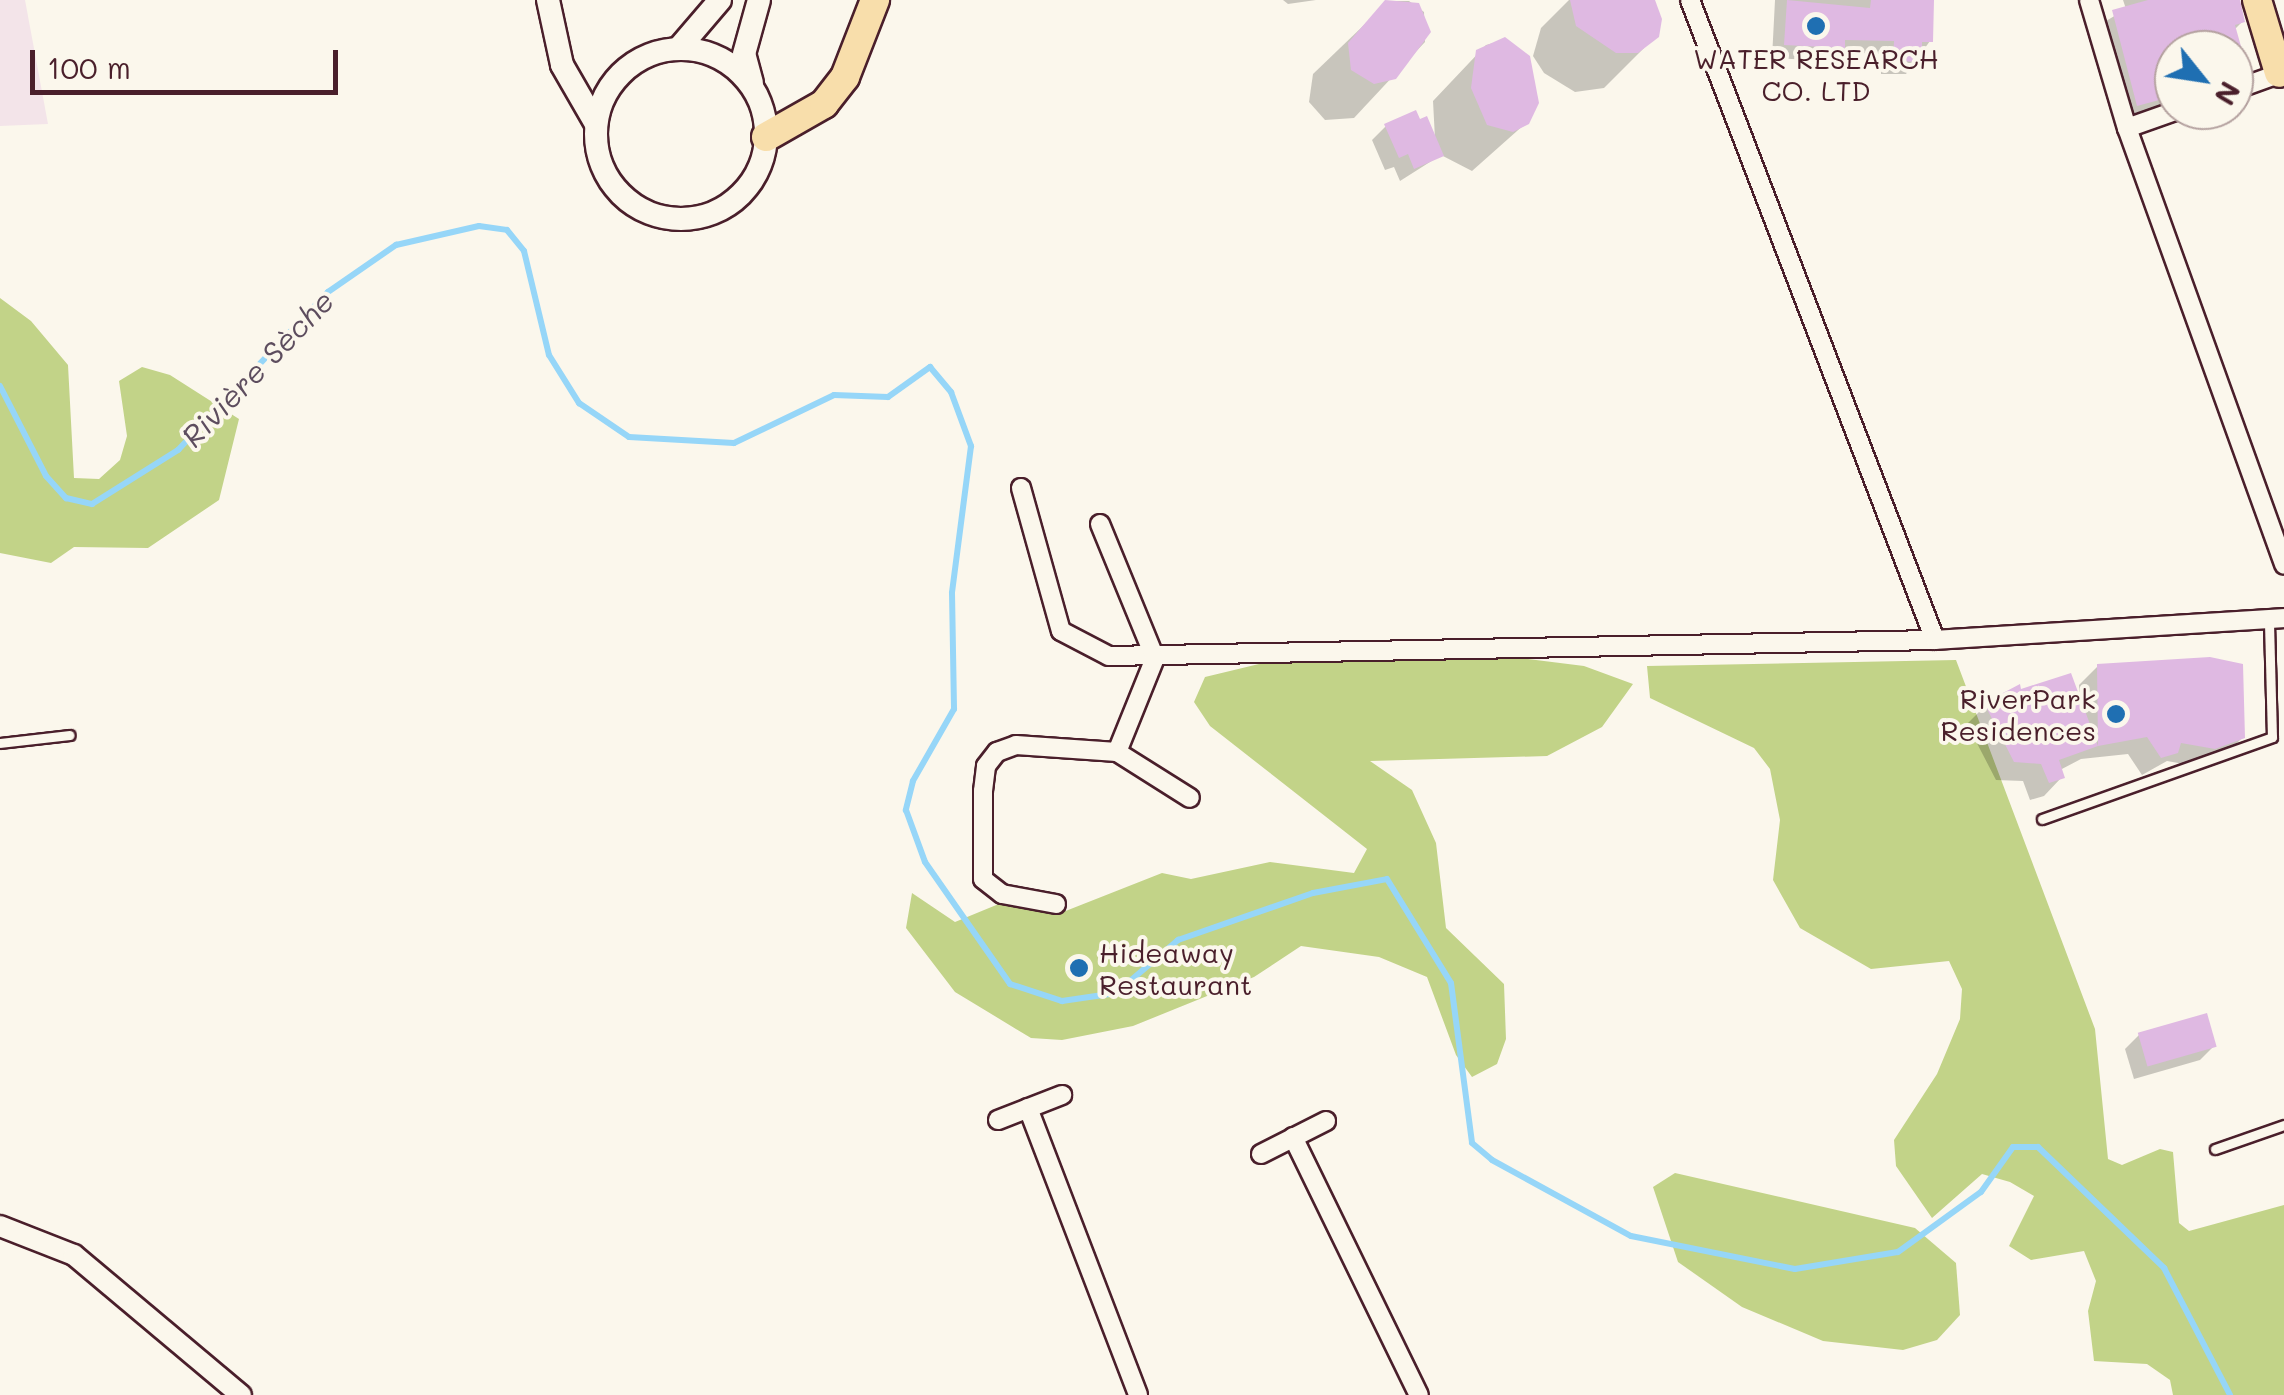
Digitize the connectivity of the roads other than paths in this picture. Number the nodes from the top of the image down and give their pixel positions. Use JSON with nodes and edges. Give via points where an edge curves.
{"nodes":[{"id":1,"x":548,"y":0,"type":"edge"},
{"id":2,"x":720,"y":0,"type":"edge"},
{"id":3,"x":759,"y":0,"type":"edge"},
{"id":4,"x":876,"y":0,"type":"edge"},
{"id":5,"x":1690,"y":0,"type":"edge"},
{"id":6,"x":2089,"y":0,"type":"edge"},
{"id":7,"x":2257,"y":0,"type":"edge"},
{"id":8,"x":679,"y":48,"type":"junction"},
{"id":9,"x":2282,"y":73,"type":"edge"},
{"id":10,"x":2254,"y":83,"type":"edge"},
{"id":11,"x":754,"y":88,"type":"junction"},
{"id":12,"x":2154,"y":118,"type":"edge"},
{"id":13,"x":596,"y":124,"type":"junction"},
{"id":14,"x":2127,"y":128,"type":"junction"},
{"id":15,"x":766,"y":136,"type":"junction"},
{"id":16,"x":1021,"y":488,"type":"dead end"},
{"id":17,"x":1100,"y":524,"type":"dead end"},
{"id":18,"x":2284,"y":565,"type":"edge"},
{"id":19,"x":2277,"y":619,"type":"edge"},
{"id":20,"x":1935,"y":640,"type":"junction"},
{"id":21,"x":1155,"y":658,"type":"junction"},
{"id":22,"x":70,"y":735,"type":"dead end"},
{"id":23,"x":0,"y":742,"type":"edge"},
{"id":24,"x":1117,"y":752,"type":"junction"},
{"id":25,"x":1190,"y":798,"type":"dead end"},
{"id":26,"x":2042,"y":819,"type":"dead end"},
{"id":27,"x":1056,"y":904,"type":"dead end"},
{"id":28,"x":1062,"y":1095,"type":"dead end"},
{"id":29,"x":1028,"y":1108,"type":"junction"},
{"id":30,"x":998,"y":1120,"type":"dead end"},
{"id":31,"x":1326,"y":1120,"type":"dead end"},
{"id":32,"x":2284,"y":1125,"type":"edge"},
{"id":33,"x":1293,"y":1137,"type":"junction"},
{"id":34,"x":2215,"y":1149,"type":"dead end"},
{"id":35,"x":1261,"y":1154,"type":"dead end"},
{"id":36,"x":0,"y":1226,"type":"edge"},
{"id":37,"x":242,"y":1395,"type":"edge"},
{"id":38,"x":1138,"y":1395,"type":"edge"},
{"id":39,"x":1419,"y":1395,"type":"edge"}],
"edges":[{"from":1,"to":13,"type":"main road","via":[[562,65]]},
{"from":2,"to":8,"type":"main road"},
{"from":3,"to":11,"type":"main road","via":[[744,54]]},
{"from":4,"to":15,"type":"main road","via":[[844,77],[824,104]]},
{"from":5,"to":20,"type":"street"},
{"from":6,"to":14,"type":"street"},
{"from":7,"to":9,"type":"main road"},
{"from":8,"to":11,"type":"main road","via":[[722,58]]},
{"from":8,"to":13,"type":"main road","via":[[649,54],[623,70],[604,95]]},
{"from":9,"to":10,"type":"street"},
{"from":11,"to":15,"type":"main road"},
{"from":12,"to":14,"type":"street"},
{"from":13,"to":15,"type":"main road","via":[[598,155],[610,183],[632,204],[674,218],[719,211],[744,192],[760,166]]},
{"from":14,"to":18,"type":"street"},
{"from":16,"to":21,"type":"street","via":[[1061,631],[1090,651]]},
{"from":17,"to":21,"type":"street"},
{"from":19,"to":20,"type":"street"},
{"from":19,"to":26,"type":"lane","via":[[2272,737]]},
{"from":20,"to":21,"type":"street"},
{"from":21,"to":24,"type":"street"},
{"from":22,"to":23,"type":"lane"},
{"from":24,"to":25,"type":"street"},
{"from":24,"to":27,"type":"street","via":[[1016,746],[996,752],[986,766],[983,879],[1002,894]]},
{"from":28,"to":29,"type":"street"},
{"from":29,"to":30,"type":"street"},
{"from":29,"to":38,"type":"street"},
{"from":31,"to":33,"type":"street"},
{"from":32,"to":34,"type":"lane"},
{"from":33,"to":35,"type":"street"},
{"from":33,"to":39,"type":"street"},
{"from":36,"to":37,"type":"street","via":[[74,1255]]}]}
